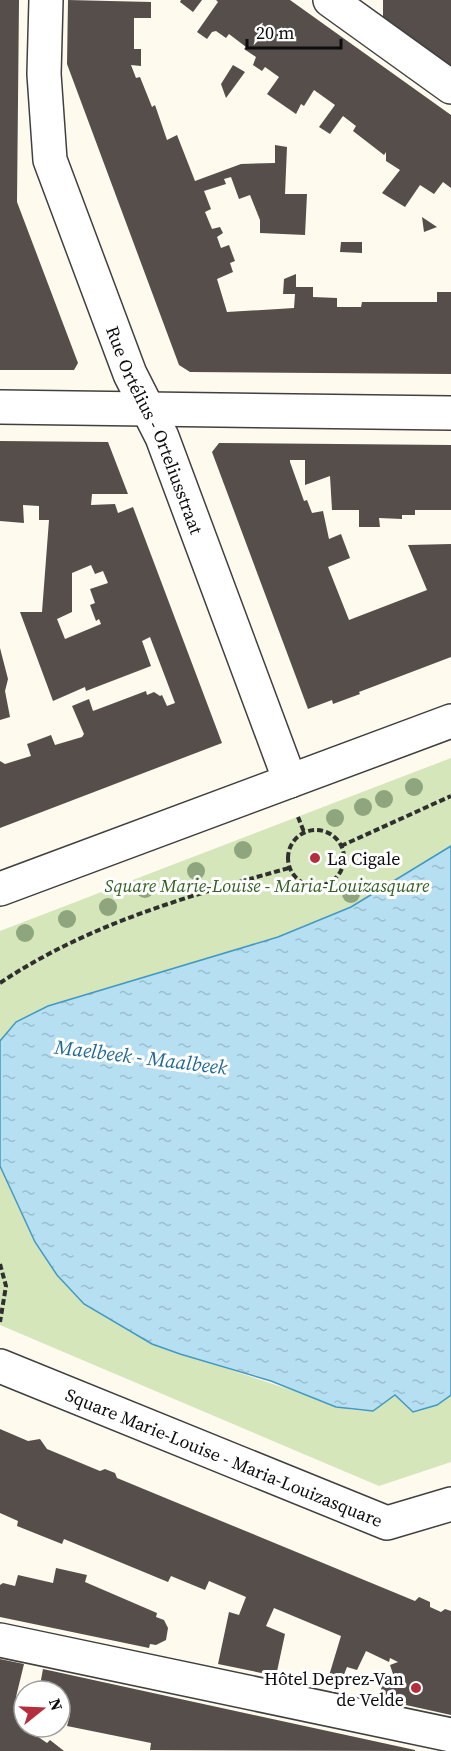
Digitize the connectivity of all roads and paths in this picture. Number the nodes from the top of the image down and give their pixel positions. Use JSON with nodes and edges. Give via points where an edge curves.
{"nodes":[{"id":1,"x":46,"y":0,"type":"edge"},
{"id":2,"x":330,"y":0,"type":"edge"},
{"id":3,"x":451,"y":87,"type":"edge"},
{"id":4,"x":0,"y":407,"type":"edge"},
{"id":5,"x":147,"y":408,"type":"junction"},
{"id":6,"x":451,"y":413,"type":"edge"},
{"id":7,"x":451,"y":721,"type":"edge"},
{"id":8,"x":290,"y":781,"type":"junction"},
{"id":9,"x":451,"y":796,"type":"edge"},
{"id":10,"x":298,"y":817,"type":"dead end"},
{"id":11,"x":304,"y":832,"type":"junction"},
{"id":12,"x":341,"y":846,"type":"junction"},
{"id":13,"x":290,"y":868,"type":"junction"},
{"id":14,"x":0,"y":889,"type":"edge"},
{"id":15,"x":0,"y":983,"type":"edge"},
{"id":16,"x":0,"y":1264,"type":"edge"},
{"id":17,"x":0,"y":1322,"type":"edge"},
{"id":18,"x":0,"y":1366,"type":"edge"},
{"id":19,"x":446,"y":1511,"type":"edge"},
{"id":20,"x":0,"y":1640,"type":"edge"},
{"id":21,"x":451,"y":1735,"type":"edge"}],
"edges":[{"from":1,"to":5,"type":"street","name":"Rue Ortélius - Orteliusstraat","via":[[44,74],[50,160],[130,374]]},
{"from":2,"to":3,"type":"street"},
{"from":4,"to":5,"type":"street"},
{"from":5,"to":6,"type":"street"},
{"from":5,"to":8,"type":"street","name":"Rue Ortélius - Orteliusstraat","via":[[162,436]]},
{"from":7,"to":8,"type":"street"},
{"from":8,"to":14,"type":"street"},
{"from":9,"to":12,"type":"path"},
{"from":10,"to":11,"type":"path"},
{"from":11,"to":12,"type":"path","via":[[325,831]]},
{"from":11,"to":13,"type":"path","via":[[291,844]]},
{"from":12,"to":13,"type":"path","via":[[343,864],[327,884],[309,886]]},
{"from":13,"to":15,"type":"path","via":[[197,894],[100,928],[42,956]]},
{"from":16,"to":17,"type":"path","via":[[6,1286]]},
{"from":18,"to":19,"type":"street","name":"Square Marie-Louise - Maria-Louizasquare","via":[[387,1523]]},
{"from":20,"to":21,"type":"street"}]}
